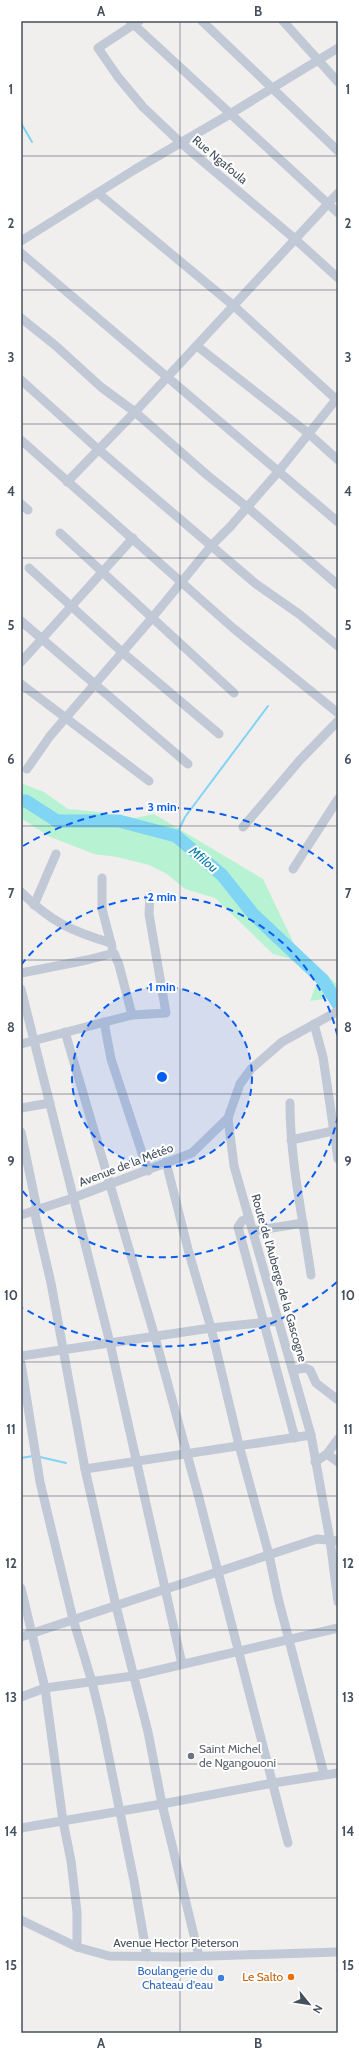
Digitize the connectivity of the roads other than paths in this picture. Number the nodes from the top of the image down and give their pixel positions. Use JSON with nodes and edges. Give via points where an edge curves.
{"nodes":[{"id":1,"x":202,"y":21,"type":"edge"},
{"id":2,"x":283,"y":21,"type":"edge"},
{"id":3,"x":135,"y":22,"type":"edge"},
{"id":4,"x":338,"y":48,"type":"edge"},
{"id":5,"x":319,"y":59,"type":"junction"},
{"id":6,"x":338,"y":82,"type":"edge"},
{"id":7,"x":272,"y":89,"type":"junction"},
{"id":8,"x":230,"y":114,"type":"junction"},
{"id":9,"x":181,"y":143,"type":"junction"},
{"id":10,"x":338,"y":150,"type":"edge"},
{"id":11,"x":338,"y":193,"type":"edge"},
{"id":12,"x":99,"y":194,"type":"junction"},
{"id":13,"x":328,"y":204,"type":"junction"},
{"id":14,"x":338,"y":213,"type":"edge"},
{"id":15,"x":295,"y":239,"type":"junction"},
{"id":16,"x":21,"y":241,"type":"edge"},
{"id":17,"x":21,"y":253,"type":"edge"},
{"id":18,"x":338,"y":278,"type":"edge"},
{"id":19,"x":234,"y":306,"type":"junction"},
{"id":20,"x":21,"y":318,"type":"edge"},
{"id":21,"x":197,"y":346,"type":"junction"},
{"id":22,"x":167,"y":378,"type":"junction"},
{"id":23,"x":21,"y":380,"type":"edge"},
{"id":24,"x":337,"y":399,"type":"edge"},
{"id":25,"x":135,"y":412,"type":"junction"},
{"id":26,"x":308,"y":433,"type":"junction"},
{"id":27,"x":21,"y":440,"type":"edge"},
{"id":28,"x":99,"y":450,"type":"junction"},
{"id":29,"x":338,"y":460,"type":"edge"},
{"id":30,"x":278,"y":472,"type":"junction"},
{"id":31,"x":67,"y":482,"type":"junction"},
{"id":32,"x":247,"y":506,"type":"junction"},
{"id":33,"x":338,"y":522,"type":"edge"},
{"id":34,"x":60,"y":534,"type":"dead end"},
{"id":35,"x":133,"y":538,"type":"junction"},
{"id":36,"x":211,"y":546,"type":"junction"},
{"id":37,"x":29,"y":568,"type":"dead end"},
{"id":38,"x":102,"y":572,"type":"junction"},
{"id":39,"x":182,"y":582,"type":"junction"},
{"id":40,"x":338,"y":586,"type":"edge"},
{"id":41,"x":72,"y":606,"type":"junction"},
{"id":42,"x":152,"y":618,"type":"junction"},
{"id":43,"x":21,"y":621,"type":"edge"},
{"id":44,"x":41,"y":639,"type":"junction"},
{"id":45,"x":338,"y":646,"type":"edge"},
{"id":46,"x":122,"y":652,"type":"junction"},
{"id":47,"x":21,"y":662,"type":"edge"},
{"id":48,"x":21,"y":684,"type":"edge"},
{"id":49,"x":94,"y":684,"type":"junction"},
{"id":50,"x":234,"y":693,"type":"dead end"},
{"id":51,"x":338,"y":713,"type":"edge"},
{"id":52,"x":65,"y":718,"type":"junction"},
{"id":53,"x":338,"y":721,"type":"edge"},
{"id":54,"x":219,"y":734,"type":"dead end"},
{"id":55,"x":188,"y":764,"type":"dead end"},
{"id":56,"x":27,"y":769,"type":"dead end"},
{"id":57,"x":149,"y":781,"type":"dead end"},
{"id":58,"x":338,"y":799,"type":"edge"},
{"id":59,"x":243,"y":827,"type":"dead end"},
{"id":60,"x":56,"y":854,"type":"dead end"},
{"id":61,"x":293,"y":869,"type":"dead end"},
{"id":62,"x":102,"y":878,"type":"dead end"},
{"id":63,"x":21,"y":892,"type":"edge"},
{"id":64,"x":150,"y":896,"type":"dead end"},
{"id":65,"x":34,"y":905,"type":"junction"},
{"id":66,"x":112,"y":948,"type":"junction"},
{"id":67,"x":21,"y":973,"type":"edge"},
{"id":68,"x":21,"y":989,"type":"edge"},
{"id":69,"x":335,"y":1012,"type":"edge"},
{"id":70,"x":132,"y":1016,"type":"junction"},
{"id":71,"x":104,"y":1022,"type":"junction"},
{"id":72,"x":314,"y":1024,"type":"junction"},
{"id":73,"x":65,"y":1032,"type":"junction"},
{"id":74,"x":34,"y":1040,"type":"junction"},
{"id":75,"x":21,"y":1044,"type":"edge"},
{"id":76,"x":50,"y":1103,"type":"junction"},
{"id":77,"x":290,"y":1103,"type":"dead end"},
{"id":78,"x":21,"y":1108,"type":"edge"},
{"id":79,"x":228,"y":1118,"type":"junction"},
{"id":80,"x":333,"y":1131,"type":"junction"},
{"id":81,"x":21,"y":1132,"type":"edge"},
{"id":82,"x":291,"y":1140,"type":"junction"},
{"id":83,"x":338,"y":1159,"type":"edge"},
{"id":84,"x":166,"y":1162,"type":"junction"},
{"id":85,"x":148,"y":1171,"type":"junction"},
{"id":86,"x":110,"y":1184,"type":"junction"},
{"id":87,"x":74,"y":1198,"type":"junction"},
{"id":88,"x":36,"y":1209,"type":"junction"},
{"id":89,"x":21,"y":1215,"type":"edge"},
{"id":90,"x":249,"y":1218,"type":"junction"},
{"id":91,"x":303,"y":1223,"type":"junction"},
{"id":92,"x":254,"y":1235,"type":"junction"},
{"id":93,"x":242,"y":1242,"type":"junction"},
{"id":94,"x":311,"y":1275,"type":"dead end"},
{"id":95,"x":265,"y":1277,"type":"junction"},
{"id":96,"x":251,"y":1278,"type":"junction"},
{"id":97,"x":277,"y":1321,"type":"junction"},
{"id":98,"x":264,"y":1322,"type":"junction"},
{"id":99,"x":211,"y":1328,"type":"junction"},
{"id":100,"x":155,"y":1337,"type":"junction"},
{"id":101,"x":110,"y":1343,"type":"junction"},
{"id":102,"x":63,"y":1349,"type":"junction"},
{"id":103,"x":21,"y":1356,"type":"edge"},
{"id":104,"x":21,"y":1363,"type":"edge"},
{"id":105,"x":293,"y":1370,"type":"junction"},
{"id":106,"x":338,"y":1400,"type":"edge"},
{"id":107,"x":311,"y":1435,"type":"junction"},
{"id":108,"x":295,"y":1438,"type":"junction"},
{"id":109,"x":338,"y":1439,"type":"edge"},
{"id":110,"x":239,"y":1445,"type":"junction"},
{"id":111,"x":186,"y":1453,"type":"junction"},
{"id":112,"x":327,"y":1454,"type":"junction"},
{"id":113,"x":137,"y":1460,"type":"junction"},
{"id":114,"x":315,"y":1462,"type":"junction"},
{"id":115,"x":338,"y":1462,"type":"edge"},
{"id":116,"x":85,"y":1469,"type":"junction"},
{"id":117,"x":334,"y":1540,"type":"edge"},
{"id":118,"x":269,"y":1555,"type":"junction"},
{"id":119,"x":218,"y":1573,"type":"junction"},
{"id":120,"x":337,"y":1581,"type":"edge"},
{"id":121,"x":21,"y":1588,"type":"edge"},
{"id":122,"x":165,"y":1588,"type":"junction"},
{"id":123,"x":338,"y":1602,"type":"edge"},
{"id":124,"x":116,"y":1606,"type":"junction"},
{"id":125,"x":73,"y":1619,"type":"junction"},
{"id":126,"x":338,"y":1628,"type":"edge"},
{"id":127,"x":32,"y":1632,"type":"junction"},
{"id":128,"x":21,"y":1637,"type":"edge"},
{"id":129,"x":289,"y":1639,"type":"junction"},
{"id":130,"x":237,"y":1652,"type":"junction"},
{"id":131,"x":182,"y":1664,"type":"junction"},
{"id":132,"x":133,"y":1676,"type":"junction"},
{"id":133,"x":92,"y":1682,"type":"junction"},
{"id":134,"x":45,"y":1688,"type":"junction"},
{"id":135,"x":21,"y":1697,"type":"edge"},
{"id":136,"x":338,"y":1773,"type":"edge"},
{"id":137,"x":324,"y":1774,"type":"junction"},
{"id":138,"x":272,"y":1783,"type":"junction"},
{"id":139,"x":162,"y":1804,"type":"junction"},
{"id":140,"x":120,"y":1811,"type":"junction"},
{"id":141,"x":63,"y":1821,"type":"junction"},
{"id":142,"x":21,"y":1828,"type":"edge"},
{"id":143,"x":288,"y":1843,"type":"dead end"},
{"id":144,"x":21,"y":1920,"type":"edge"},
{"id":145,"x":76,"y":1947,"type":"junction"},
{"id":146,"x":338,"y":1952,"type":"edge"},
{"id":147,"x":199,"y":1956,"type":"junction"},
{"id":148,"x":147,"y":1957,"type":"junction"}],
"edges":[{"from":1,"to":7,"type":"street"},
{"from":2,"to":5,"type":"street"},
{"from":3,"to":8,"type":"street"},
{"from":3,"to":9,"type":"street","name":"Rue Ngafoula","via":[[98,48],[143,107]]},
{"from":4,"to":5,"type":"street"},
{"from":5,"to":6,"type":"street"},
{"from":5,"to":7,"type":"street"},
{"from":7,"to":8,"type":"street"},
{"from":7,"to":10,"type":"street"},
{"from":8,"to":9,"type":"street"},
{"from":8,"to":13,"type":"street"},
{"from":9,"to":12,"type":"street"},
{"from":9,"to":15,"type":"street","name":"Rue Ngafoula"},
{"from":11,"to":13,"type":"street"},
{"from":12,"to":16,"type":"street"},
{"from":12,"to":19,"type":"street"},
{"from":13,"to":14,"type":"street"},
{"from":13,"to":15,"type":"street"},
{"from":15,"to":18,"type":"street","name":"Rue Ngafoula"},
{"from":15,"to":19,"type":"street"},
{"from":17,"to":22,"type":"street"},
{"from":19,"to":21,"type":"street"},
{"from":19,"to":24,"type":"street"},
{"from":20,"to":25,"type":"street","via":[[101,387]]},
{"from":21,"to":22,"type":"street"},
{"from":21,"to":26,"type":"street"},
{"from":22,"to":25,"type":"street"},
{"from":22,"to":30,"type":"street"},
{"from":23,"to":28,"type":"street"},
{"from":24,"to":26,"type":"street"},
{"from":25,"to":28,"type":"street"},
{"from":25,"to":32,"type":"street"},
{"from":26,"to":29,"type":"street"},
{"from":26,"to":30,"type":"street"},
{"from":27,"to":31,"type":"street"},
{"from":28,"to":31,"type":"street"},
{"from":28,"to":36,"type":"street"},
{"from":30,"to":32,"type":"street"},
{"from":30,"to":33,"type":"street"},
{"from":31,"to":35,"type":"street"},
{"from":32,"to":36,"type":"street"},
{"from":32,"to":40,"type":"street"},
{"from":34,"to":38,"type":"street"},
{"from":35,"to":38,"type":"street"},
{"from":35,"to":39,"type":"street"},
{"from":36,"to":39,"type":"street"},
{"from":36,"to":45,"type":"street","via":[[256,584],[299,614]]},
{"from":37,"to":41,"type":"street"},
{"from":38,"to":41,"type":"street"},
{"from":38,"to":42,"type":"street"},
{"from":39,"to":42,"type":"street"},
{"from":39,"to":51,"type":"street","via":[[233,628]]},
{"from":41,"to":44,"type":"street"},
{"from":41,"to":46,"type":"street"},
{"from":42,"to":46,"type":"street"},
{"from":42,"to":50,"type":"street"},
{"from":43,"to":44,"type":"street"},
{"from":44,"to":47,"type":"street"},
{"from":44,"to":49,"type":"street"},
{"from":46,"to":49,"type":"street"},
{"from":46,"to":54,"type":"street"},
{"from":48,"to":52,"type":"street"},
{"from":49,"to":52,"type":"street"},
{"from":49,"to":55,"type":"street"},
{"from":52,"to":56,"type":"street"},
{"from":52,"to":57,"type":"street"},
{"from":53,"to":59,"type":"street","via":[[300,760]]},
{"from":58,"to":61,"type":"street"},
{"from":60,"to":65,"type":"street"},
{"from":62,"to":66,"type":"street","via":[[102,909]]},
{"from":63,"to":65,"type":"street"},
{"from":64,"to":70,"type":"street","via":[[149,914],[166,1013]]},
{"from":65,"to":66,"type":"street","via":[[71,930]]},
{"from":66,"to":67,"type":"street","via":[[87,960]]},
{"from":66,"to":70,"type":"street"},
{"from":68,"to":74,"type":"street"},
{"from":69,"to":72,"type":"street","name":"Route de l'Auberge de la Gascogne"},
{"from":70,"to":71,"type":"street"},
{"from":71,"to":73,"type":"street"},
{"from":71,"to":85,"type":"street","via":[[111,1059]]},
{"from":72,"to":79,"type":"street","name":"Route de l'Auberge de la Gascogne","via":[[282,1042],[252,1069],[240,1084]]},
{"from":72,"to":80,"type":"street","via":[[323,1056]]},
{"from":73,"to":74,"type":"street"},
{"from":73,"to":86,"type":"street"},
{"from":74,"to":75,"type":"street"},
{"from":74,"to":76,"type":"street"},
{"from":76,"to":78,"type":"street"},
{"from":76,"to":87,"type":"street"},
{"from":77,"to":82,"type":"street"},
{"from":79,"to":84,"type":"street","name":"Avenue de la Météo","via":[[192,1153]]},
{"from":79,"to":90,"type":"street","name":"Route de l'Auberge de la Gascogne","via":[[234,1166]]},
{"from":80,"to":82,"type":"street"},
{"from":80,"to":83,"type":"street"},
{"from":81,"to":88,"type":"street"},
{"from":82,"to":91,"type":"street"},
{"from":84,"to":85,"type":"street","name":"Avenue de la Météo"},
{"from":84,"to":99,"type":"street"},
{"from":85,"to":86,"type":"street","name":"Avenue de la Météo"},
{"from":86,"to":87,"type":"street","name":"Avenue de la Météo"},
{"from":86,"to":100,"type":"street"},
{"from":87,"to":88,"type":"street","name":"Avenue de la Météo"},
{"from":87,"to":101,"type":"street"},
{"from":88,"to":89,"type":"street","name":"Avenue de la Météo"},
{"from":88,"to":102,"type":"street"},
{"from":90,"to":92,"type":"street","name":"Route de l'Auberge de la Gascogne"},
{"from":90,"to":93,"type":"street","via":[[239,1223]]},
{"from":91,"to":92,"type":"street"},
{"from":91,"to":94,"type":"street"},
{"from":92,"to":93,"type":"street"},
{"from":92,"to":95,"type":"street","name":"Route de l'Auberge de la Gascogne"},
{"from":93,"to":96,"type":"street"},
{"from":95,"to":96,"type":"street"},
{"from":95,"to":97,"type":"street","name":"Route de l'Auberge de la Gascogne"},
{"from":96,"to":98,"type":"street"},
{"from":97,"to":98,"type":"street"},
{"from":97,"to":105,"type":"street","name":"Route de l'Auberge de la Gascogne"},
{"from":98,"to":99,"type":"street"},
{"from":98,"to":108,"type":"street"},
{"from":99,"to":100,"type":"street"},
{"from":99,"to":110,"type":"street"},
{"from":100,"to":101,"type":"street"},
{"from":100,"to":111,"type":"street"},
{"from":101,"to":102,"type":"street"},
{"from":101,"to":113,"type":"street"},
{"from":102,"to":103,"type":"street"},
{"from":102,"to":116,"type":"street"},
{"from":104,"to":125,"type":"street","via":[[40,1482]]},
{"from":105,"to":106,"type":"street","via":[[310,1370],[316,1383]]},
{"from":105,"to":107,"type":"street","name":"Route de l'Auberge de la Gascogne"},
{"from":107,"to":108,"type":"street"},
{"from":107,"to":114,"type":"street","name":"Route de l'Auberge de la Gascogne"},
{"from":108,"to":110,"type":"street"},
{"from":109,"to":112,"type":"street"},
{"from":110,"to":111,"type":"street"},
{"from":110,"to":118,"type":"street"},
{"from":111,"to":113,"type":"street"},
{"from":111,"to":119,"type":"street"},
{"from":112,"to":114,"type":"street"},
{"from":112,"to":115,"type":"street"},
{"from":113,"to":116,"type":"street"},
{"from":113,"to":122,"type":"street"},
{"from":114,"to":117,"type":"street","name":"Route de l'Auberge de la Gascogne"},
{"from":116,"to":124,"type":"street"},
{"from":117,"to":118,"type":"street","via":[[317,1539]]},
{"from":117,"to":120,"type":"street","name":"Route de l'Auberge de la Gascogne"},
{"from":118,"to":119,"type":"street"},
{"from":118,"to":129,"type":"street"},
{"from":119,"to":122,"type":"street"},
{"from":119,"to":130,"type":"street"},
{"from":120,"to":123,"type":"street","name":"Route de l'Auberge de la Gascogne"},
{"from":121,"to":127,"type":"street"},
{"from":122,"to":124,"type":"street"},
{"from":122,"to":131,"type":"street"},
{"from":124,"to":125,"type":"street"},
{"from":124,"to":132,"type":"street"},
{"from":125,"to":127,"type":"street"},
{"from":125,"to":133,"type":"street"},
{"from":126,"to":129,"type":"street"},
{"from":127,"to":128,"type":"street"},
{"from":127,"to":134,"type":"street"},
{"from":129,"to":130,"type":"street"},
{"from":129,"to":137,"type":"street"},
{"from":130,"to":131,"type":"street"},
{"from":130,"to":138,"type":"street"},
{"from":131,"to":132,"type":"street"},
{"from":132,"to":133,"type":"street"},
{"from":132,"to":139,"type":"street","via":[[148,1732]]},
{"from":133,"to":134,"type":"street"},
{"from":133,"to":140,"type":"street"},
{"from":134,"to":135,"type":"street"},
{"from":134,"to":141,"type":"street"},
{"from":136,"to":137,"type":"street"},
{"from":137,"to":138,"type":"street"},
{"from":138,"to":139,"type":"street"},
{"from":138,"to":143,"type":"street"},
{"from":139,"to":140,"type":"street"},
{"from":139,"to":147,"type":"street"},
{"from":140,"to":141,"type":"street"},
{"from":140,"to":148,"type":"street"},
{"from":141,"to":142,"type":"street"},
{"from":141,"to":145,"type":"street","via":[[77,1912]]},
{"from":144,"to":145,"type":"street","name":"Avenue Hector Pieterson"},
{"from":145,"to":148,"type":"street","name":"Avenue Hector Pieterson","via":[[109,1956]]},
{"from":146,"to":147,"type":"street","name":"Avenue Hector Pieterson"},
{"from":147,"to":148,"type":"street","name":"Avenue Hector Pieterson"}]}
